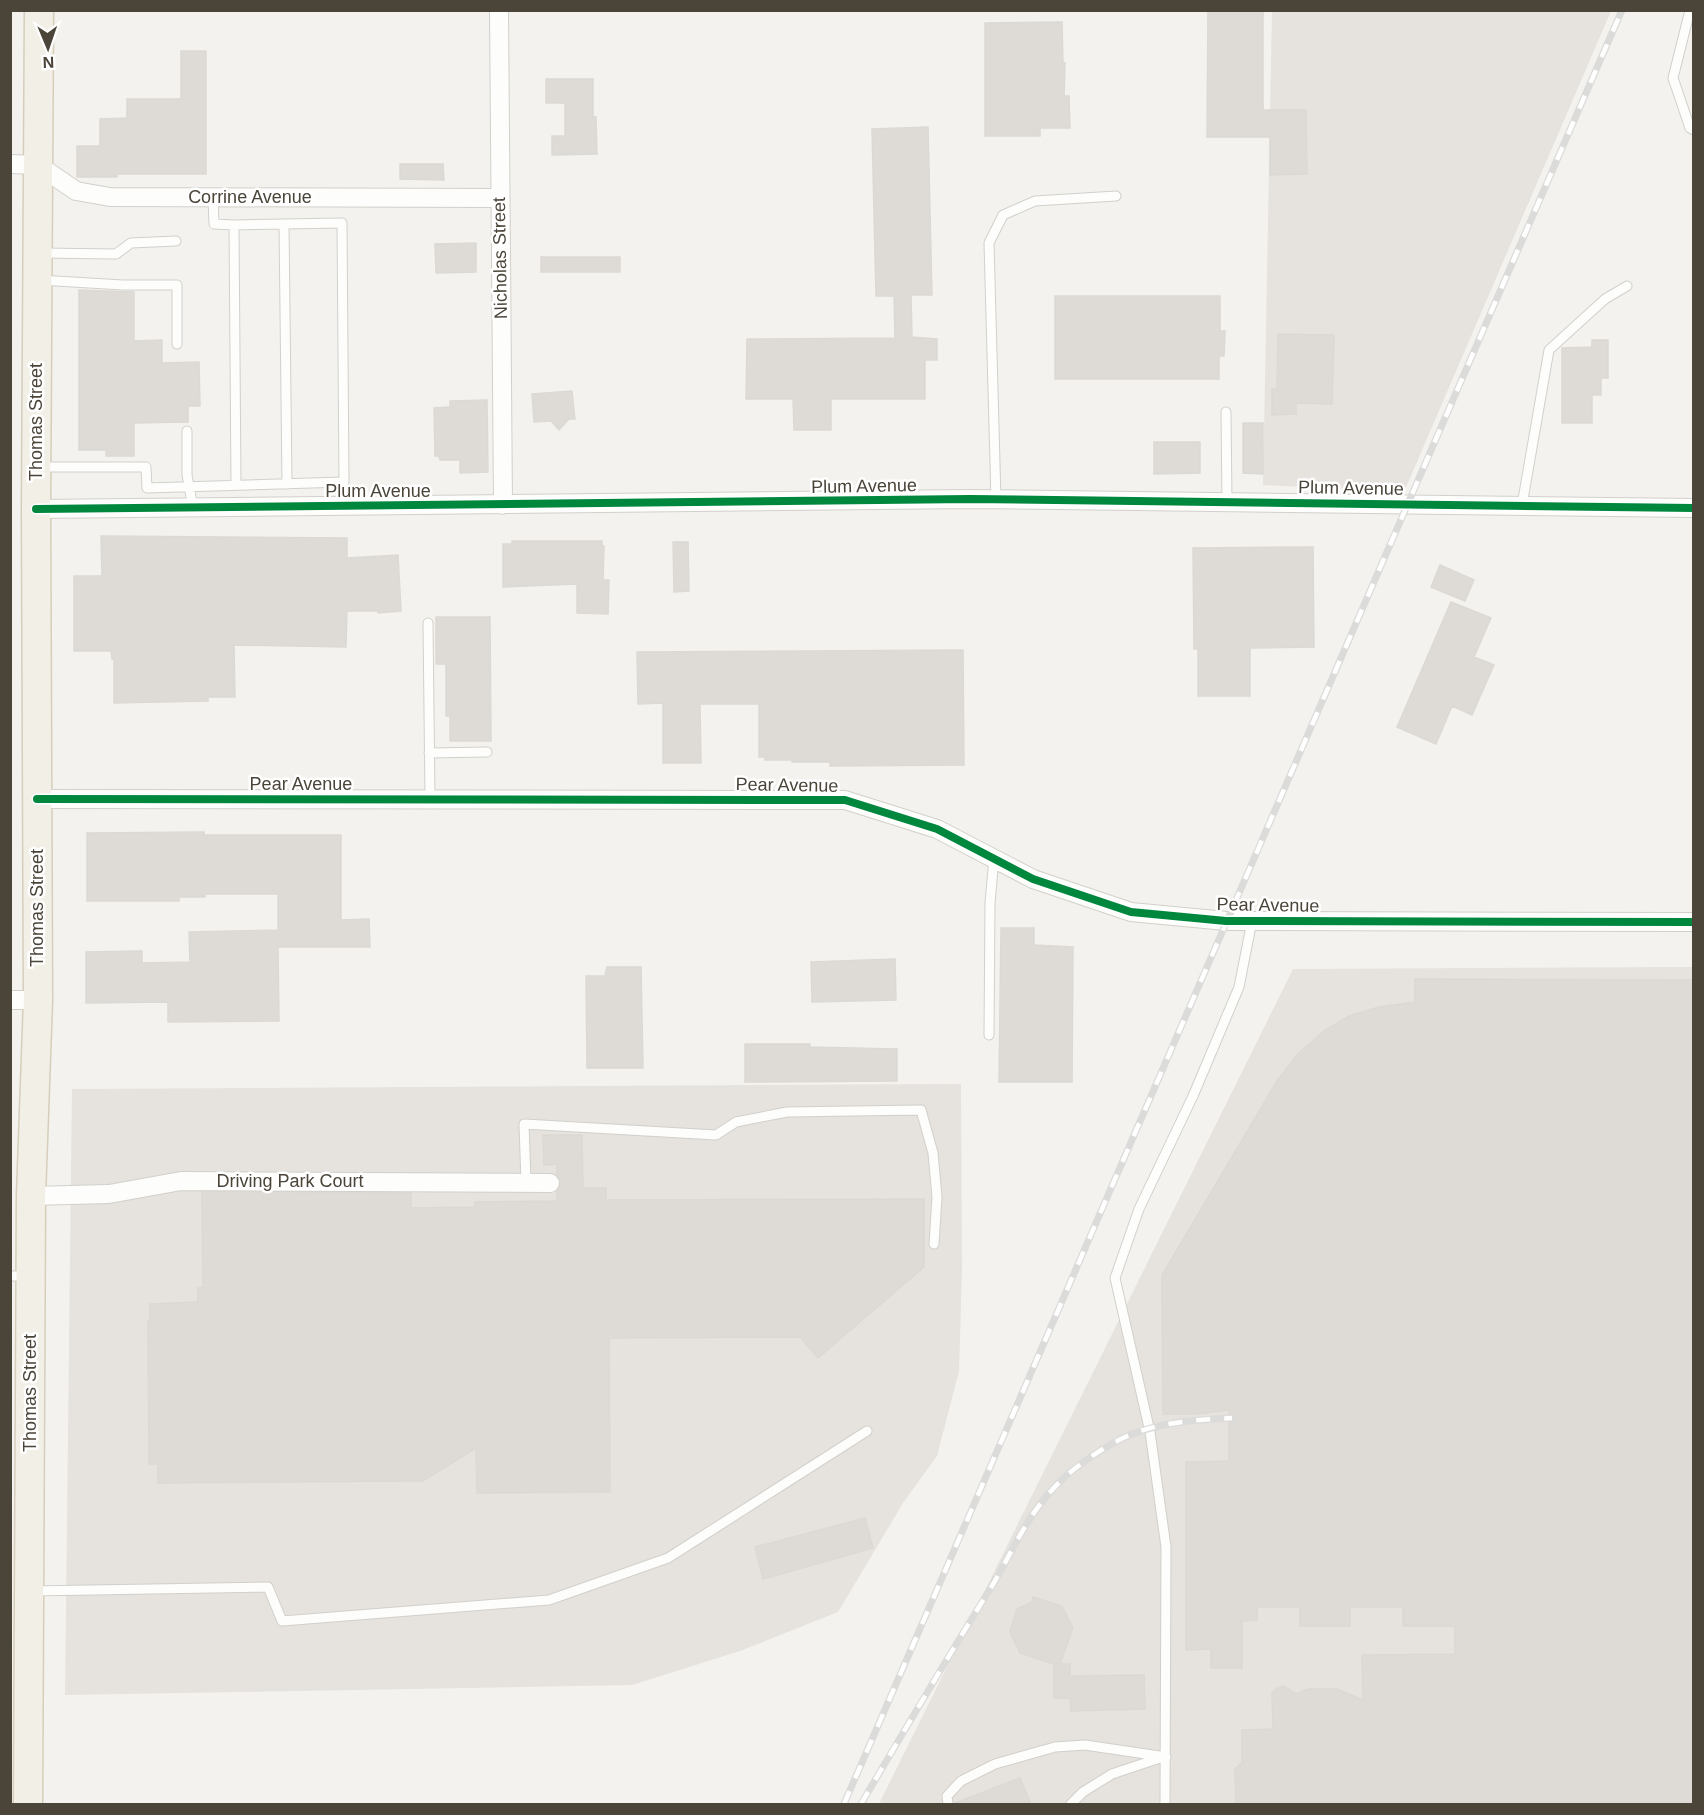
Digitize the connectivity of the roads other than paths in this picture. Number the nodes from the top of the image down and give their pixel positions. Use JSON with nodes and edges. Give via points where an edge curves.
{"nodes":[{"id":1,"x":39,"y":10,"type":"edge"},
{"id":2,"x":499,"y":10,"type":"edge"},
{"id":3,"x":1690,"y":10,"type":"edge"},
{"id":4,"x":1694,"y":130,"type":"edge"},
{"id":5,"x":24,"y":164,"type":"edge"},
{"id":6,"x":1116,"y":196,"type":"dead end"},
{"id":7,"x":213,"y":197,"type":"junction"},
{"id":8,"x":499,"y":198,"type":"junction"},
{"id":9,"x":284,"y":224,"type":"junction"},
{"id":10,"x":234,"y":225,"type":"junction"},
{"id":11,"x":176,"y":241,"type":"dead end"},
{"id":12,"x":37,"y":266,"type":"junction"},
{"id":13,"x":1627,"y":286,"type":"dead end"},
{"id":14,"x":177,"y":344,"type":"dead end"},
{"id":15,"x":1226,"y":412,"type":"dead end"},
{"id":16,"x":187,"y":431,"type":"dead end"},
{"id":17,"x":36,"y":467,"type":"junction"},
{"id":18,"x":287,"y":484,"type":"junction"},
{"id":19,"x":236,"y":485,"type":"junction"},
{"id":20,"x":190,"y":486,"type":"junction"},
{"id":21,"x":996,"y":500,"type":"junction"},
{"id":22,"x":1227,"y":502,"type":"junction"},
{"id":23,"x":503,"y":505,"type":"junction"},
{"id":24,"x":1522,"y":505,"type":"junction"},
{"id":25,"x":193,"y":508,"type":"junction"},
{"id":26,"x":1694,"y":508,"type":"edge"},
{"id":27,"x":36,"y":509,"type":"junction"},
{"id":28,"x":428,"y":623,"type":"dead end"},
{"id":29,"x":487,"y":752,"type":"dead end"},
{"id":30,"x":429,"y":753,"type":"junction"},
{"id":31,"x":430,"y":798,"type":"junction"},
{"id":32,"x":37,"y":799,"type":"junction"},
{"id":33,"x":994,"y":858,"type":"junction"},
{"id":34,"x":1252,"y":921,"type":"junction"},
{"id":35,"x":1694,"y":922,"type":"edge"},
{"id":36,"x":24,"y":1000,"type":"edge"},
{"id":37,"x":989,"y":1035,"type":"dead end"},
{"id":38,"x":526,"y":1182,"type":"junction"},
{"id":39,"x":550,"y":1183,"type":"dead end"},
{"id":40,"x":32,"y":1196,"type":"junction"},
{"id":41,"x":934,"y":1244,"type":"dead end"},
{"id":42,"x":21,"y":1276,"type":"edge"},
{"id":43,"x":867,"y":1431,"type":"dead end"},
{"id":44,"x":29,"y":1591,"type":"junction"},
{"id":45,"x":1166,"y":1757,"type":"junction"},
{"id":46,"x":28,"y":1804,"type":"edge"},
{"id":47,"x":948,"y":1804,"type":"edge"},
{"id":48,"x":1071,"y":1804,"type":"edge"},
{"id":49,"x":1165,"y":1804,"type":"edge"}],
"edges":[{"from":1,"to":5,"type":"main road","name":"Thomas Street"},
{"from":2,"to":8,"type":"street","name":"Nicholas Street"},
{"from":3,"to":4,"type":"lane","via":[[1673,78]]},
{"from":5,"to":7,"type":"street","name":"Corrine Avenue","via":[[76,191],[110,197]]},
{"from":5,"to":12,"type":"main road","name":"Thomas Street"},
{"from":6,"to":21,"type":"lane","via":[[1035,201],[1003,215],[989,243]]},
{"from":7,"to":8,"type":"street","name":"Corrine Avenue"},
{"from":7,"to":10,"type":"lane","via":[[214,224]]},
{"from":8,"to":23,"type":"street","name":"Nicholas Street"},
{"from":9,"to":10,"type":"lane"},
{"from":9,"to":18,"type":"lane"},
{"from":9,"to":18,"type":"lane","via":[[342,223],[343,235],[344,482]]},
{"from":10,"to":19,"type":"lane"},
{"from":11,"to":12,"type":"lane","via":[[131,243],[116,254]]},
{"from":12,"to":14,"type":"lane","via":[[123,285],[177,285]]},
{"from":12,"to":17,"type":"main road","name":"Thomas Street"},
{"from":13,"to":24,"type":"lane","via":[[1605,299],[1549,350]]},
{"from":15,"to":22,"type":"lane"},
{"from":16,"to":20,"type":"lane"},
{"from":17,"to":20,"type":"lane","via":[[147,467],[147,488]]},
{"from":17,"to":27,"type":"main road","name":"Thomas Street"},
{"from":18,"to":19,"type":"lane"},
{"from":19,"to":20,"type":"lane"},
{"from":20,"to":25,"type":"lane"},
{"from":21,"to":22,"type":"street","name":"Plum Avenue"},
{"from":21,"to":23,"type":"street","name":"Plum Avenue"},
{"from":22,"to":24,"type":"street","name":"Plum Avenue"},
{"from":23,"to":25,"type":"street","name":"Plum Avenue"},
{"from":24,"to":26,"type":"street","name":"Plum Avenue"},
{"from":25,"to":27,"type":"street","name":"Plum Avenue"},
{"from":27,"to":32,"type":"main road","name":"Thomas Street"},
{"from":28,"to":30,"type":"lane"},
{"from":29,"to":30,"type":"lane"},
{"from":30,"to":31,"type":"lane"},
{"from":31,"to":32,"type":"street","name":"Pear Avenue"},
{"from":31,"to":33,"type":"street","name":"Pear Avenue","via":[[845,800],[937,829]]},
{"from":32,"to":36,"type":"main road","name":"Thomas Street"},
{"from":33,"to":34,"type":"street","name":"Pear Avenue","via":[[1034,879],[1131,912]]},
{"from":33,"to":37,"type":"lane"},
{"from":34,"to":35,"type":"street","name":"Pear Avenue"},
{"from":34,"to":45,"type":"lane","via":[[1239,987],[1139,1209],[1115,1278],[1150,1432],[1166,1547]]},
{"from":36,"to":40,"type":"main road","name":"Thomas Street"},
{"from":38,"to":39,"type":"street","name":"Driving Park Court"},
{"from":38,"to":40,"type":"street","name":"Driving Park Court","via":[[181,1181],[109,1194]]},
{"from":38,"to":41,"type":"lane","via":[[524,1124],[716,1135],[736,1122],[787,1112],[921,1110],[933,1153],[937,1197]]},
{"from":40,"to":42,"type":"main road","name":"Thomas Street"},
{"from":42,"to":44,"type":"main road","name":"Thomas Street"},
{"from":43,"to":44,"type":"lane","via":[[668,1558],[549,1599],[282,1621],[268,1587]]},
{"from":44,"to":46,"type":"main road","name":"Thomas Street"},
{"from":45,"to":47,"type":"lane","via":[[1085,1745],[1055,1747],[996,1764],[961,1781],[947,1796]]},
{"from":45,"to":48,"type":"lane","via":[[1112,1774]]},
{"from":45,"to":49,"type":"lane"}]}
